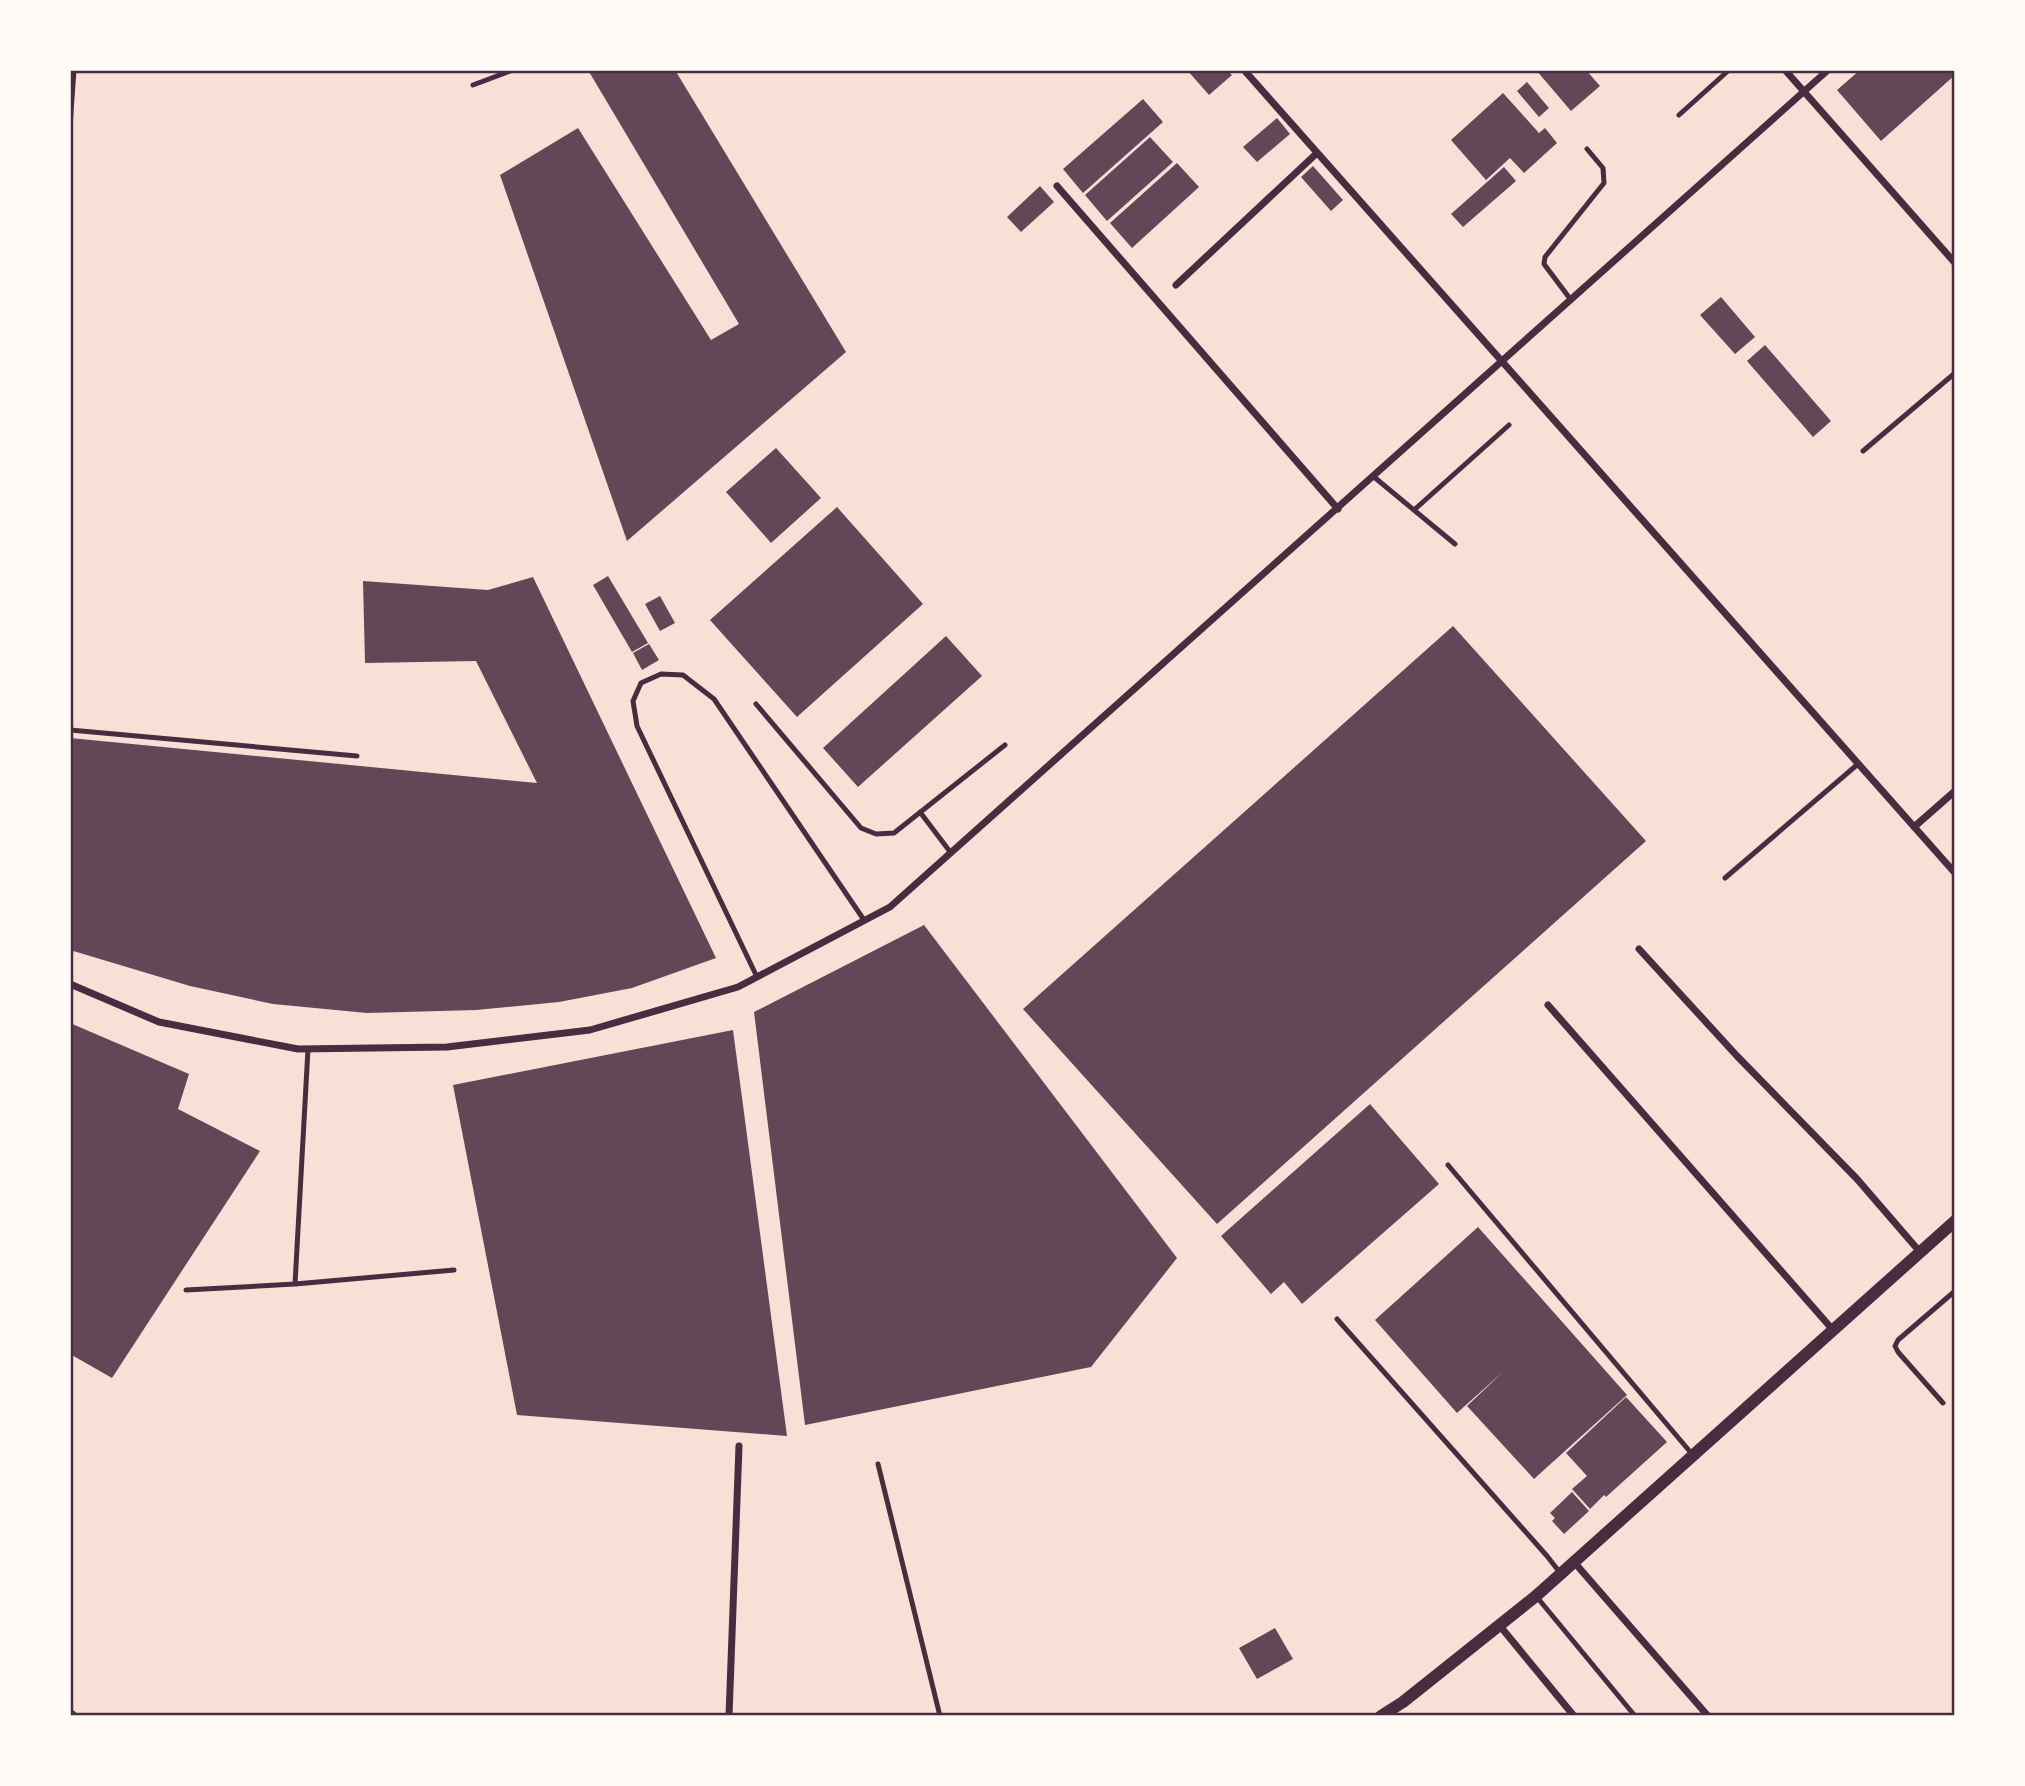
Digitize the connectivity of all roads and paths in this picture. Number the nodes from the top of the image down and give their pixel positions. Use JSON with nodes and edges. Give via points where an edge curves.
{"nodes":[{"id":1,"x":74,"y":70,"type":"edge"},
{"id":2,"x":513,"y":70,"type":"edge"},
{"id":3,"x":1244,"y":70,"type":"edge"},
{"id":4,"x":1729,"y":70,"type":"edge"},
{"id":5,"x":1785,"y":70,"type":"edge"},
{"id":6,"x":1828,"y":70,"type":"edge"},
{"id":7,"x":473,"y":85,"type":"dead end"},
{"id":8,"x":1804,"y":92,"type":"junction"},
{"id":9,"x":1679,"y":115,"type":"dead end"},
{"id":10,"x":70,"y":125,"type":"edge"},
{"id":11,"x":1587,"y":149,"type":"dead end"},
{"id":12,"x":1317,"y":153,"type":"junction"},
{"id":13,"x":1057,"y":186,"type":"dead end"},
{"id":14,"x":1955,"y":263,"type":"edge"},
{"id":15,"x":1176,"y":285,"type":"dead end"},
{"id":16,"x":1571,"y":300,"type":"junction"},
{"id":17,"x":1502,"y":363,"type":"junction"},
{"id":18,"x":1955,"y":373,"type":"edge"},
{"id":19,"x":1509,"y":425,"type":"dead end"},
{"id":20,"x":1863,"y":451,"type":"dead end"},
{"id":21,"x":1374,"y":477,"type":"junction"},
{"id":22,"x":1338,"y":509,"type":"junction"},
{"id":23,"x":1414,"y":510,"type":"junction"},
{"id":24,"x":1455,"y":544,"type":"dead end"},
{"id":25,"x":756,"y":704,"type":"dead end"},
{"id":26,"x":70,"y":730,"type":"edge"},
{"id":27,"x":1004,"y":745,"type":"dead end"},
{"id":28,"x":357,"y":756,"type":"dead end"},
{"id":29,"x":1858,"y":764,"type":"junction"},
{"id":30,"x":1955,"y":791,"type":"edge"},
{"id":31,"x":920,"y":813,"type":"junction"},
{"id":32,"x":1914,"y":827,"type":"junction"},
{"id":33,"x":951,"y":853,"type":"junction"},
{"id":34,"x":1955,"y":873,"type":"edge"},
{"id":35,"x":1725,"y":878,"type":"dead end"},
{"id":36,"x":864,"y":920,"type":"junction"},
{"id":37,"x":1639,"y":950,"type":"dead end"},
{"id":38,"x":757,"y":977,"type":"junction"},
{"id":39,"x":70,"y":984,"type":"edge"},
{"id":40,"x":1548,"y":1005,"type":"dead end"},
{"id":41,"x":308,"y":1049,"type":"junction"},
{"id":42,"x":1448,"y":1165,"type":"dead end"},
{"id":43,"x":1954,"y":1222,"type":"edge"},
{"id":44,"x":1920,"y":1252,"type":"junction"},
{"id":45,"x":454,"y":1270,"type":"dead end"},
{"id":46,"x":295,"y":1284,"type":"junction"},
{"id":47,"x":186,"y":1290,"type":"dead end"},
{"id":48,"x":1955,"y":1291,"type":"edge"},
{"id":49,"x":1337,"y":1319,"type":"dead end"},
{"id":50,"x":1833,"y":1330,"type":"junction"},
{"id":51,"x":1943,"y":1403,"type":"dead end"},
{"id":52,"x":739,"y":1446,"type":"dead end"},
{"id":53,"x":1694,"y":1455,"type":"junction"},
{"id":54,"x":878,"y":1464,"type":"dead end"},
{"id":55,"x":1574,"y":1562,"type":"junction"},
{"id":56,"x":1561,"y":1574,"type":"junction"},
{"id":57,"x":1536,"y":1596,"type":"junction"},
{"id":58,"x":1500,"y":1626,"type":"junction"},
{"id":59,"x":729,"y":1716,"type":"edge"},
{"id":60,"x":940,"y":1716,"type":"edge"},
{"id":61,"x":1381,"y":1716,"type":"edge"},
{"id":62,"x":1574,"y":1716,"type":"edge"},
{"id":63,"x":1635,"y":1716,"type":"edge"},
{"id":64,"x":1708,"y":1716,"type":"edge"}],
"edges":[{"from":1,"to":10,"type":"lane"},
{"from":2,"to":7,"type":"lane"},
{"from":3,"to":12,"type":"street"},
{"from":4,"to":9,"type":"lane"},
{"from":5,"to":8,"type":"street"},
{"from":6,"to":8,"type":"street"},
{"from":8,"to":14,"type":"street"},
{"from":8,"to":16,"type":"street"},
{"from":11,"to":16,"type":"lane","via":[[1603,168],[1604,183],[1544,264]]},
{"from":12,"to":15,"type":"street"},
{"from":12,"to":17,"type":"street"},
{"from":13,"to":22,"type":"street"},
{"from":16,"to":17,"type":"street"},
{"from":17,"to":21,"type":"street"},
{"from":17,"to":29,"type":"street"},
{"from":18,"to":20,"type":"lane"},
{"from":19,"to":23,"type":"lane"},
{"from":21,"to":22,"type":"street"},
{"from":21,"to":23,"type":"lane"},
{"from":22,"to":33,"type":"street"},
{"from":23,"to":24,"type":"lane"},
{"from":25,"to":31,"type":"lane","via":[[861,828],[894,834]]},
{"from":26,"to":28,"type":"lane"},
{"from":27,"to":31,"type":"lane"},
{"from":29,"to":32,"type":"street"},
{"from":29,"to":35,"type":"lane"},
{"from":30,"to":32,"type":"street"},
{"from":31,"to":33,"type":"lane"},
{"from":32,"to":34,"type":"street"},
{"from":33,"to":36,"type":"street","via":[[890,907]]},
{"from":36,"to":38,"type":"street"},
{"from":36,"to":38,"type":"lane","via":[[714,699],[683,675],[661,674],[641,683],[633,701],[637,726]]},
{"from":37,"to":44,"type":"street","via":[[1857,1178]]},
{"from":38,"to":41,"type":"street","via":[[738,987],[590,1030],[447,1047]]},
{"from":39,"to":41,"type":"street","via":[[159,1022]]},
{"from":40,"to":50,"type":"street"},
{"from":41,"to":46,"type":"lane"},
{"from":42,"to":53,"type":"lane"},
{"from":43,"to":44,"type":"street"},
{"from":44,"to":50,"type":"street"},
{"from":45,"to":46,"type":"lane"},
{"from":46,"to":47,"type":"lane"},
{"from":48,"to":51,"type":"lane","via":[[1895,1346]]},
{"from":49,"to":56,"type":"lane"},
{"from":50,"to":53,"type":"street"},
{"from":52,"to":59,"type":"street"},
{"from":53,"to":55,"type":"street"},
{"from":54,"to":60,"type":"lane"},
{"from":55,"to":56,"type":"street"},
{"from":55,"to":64,"type":"street"},
{"from":56,"to":57,"type":"street"},
{"from":57,"to":58,"type":"street"},
{"from":57,"to":63,"type":"lane"},
{"from":58,"to":61,"type":"street"},
{"from":58,"to":62,"type":"street"}]}
